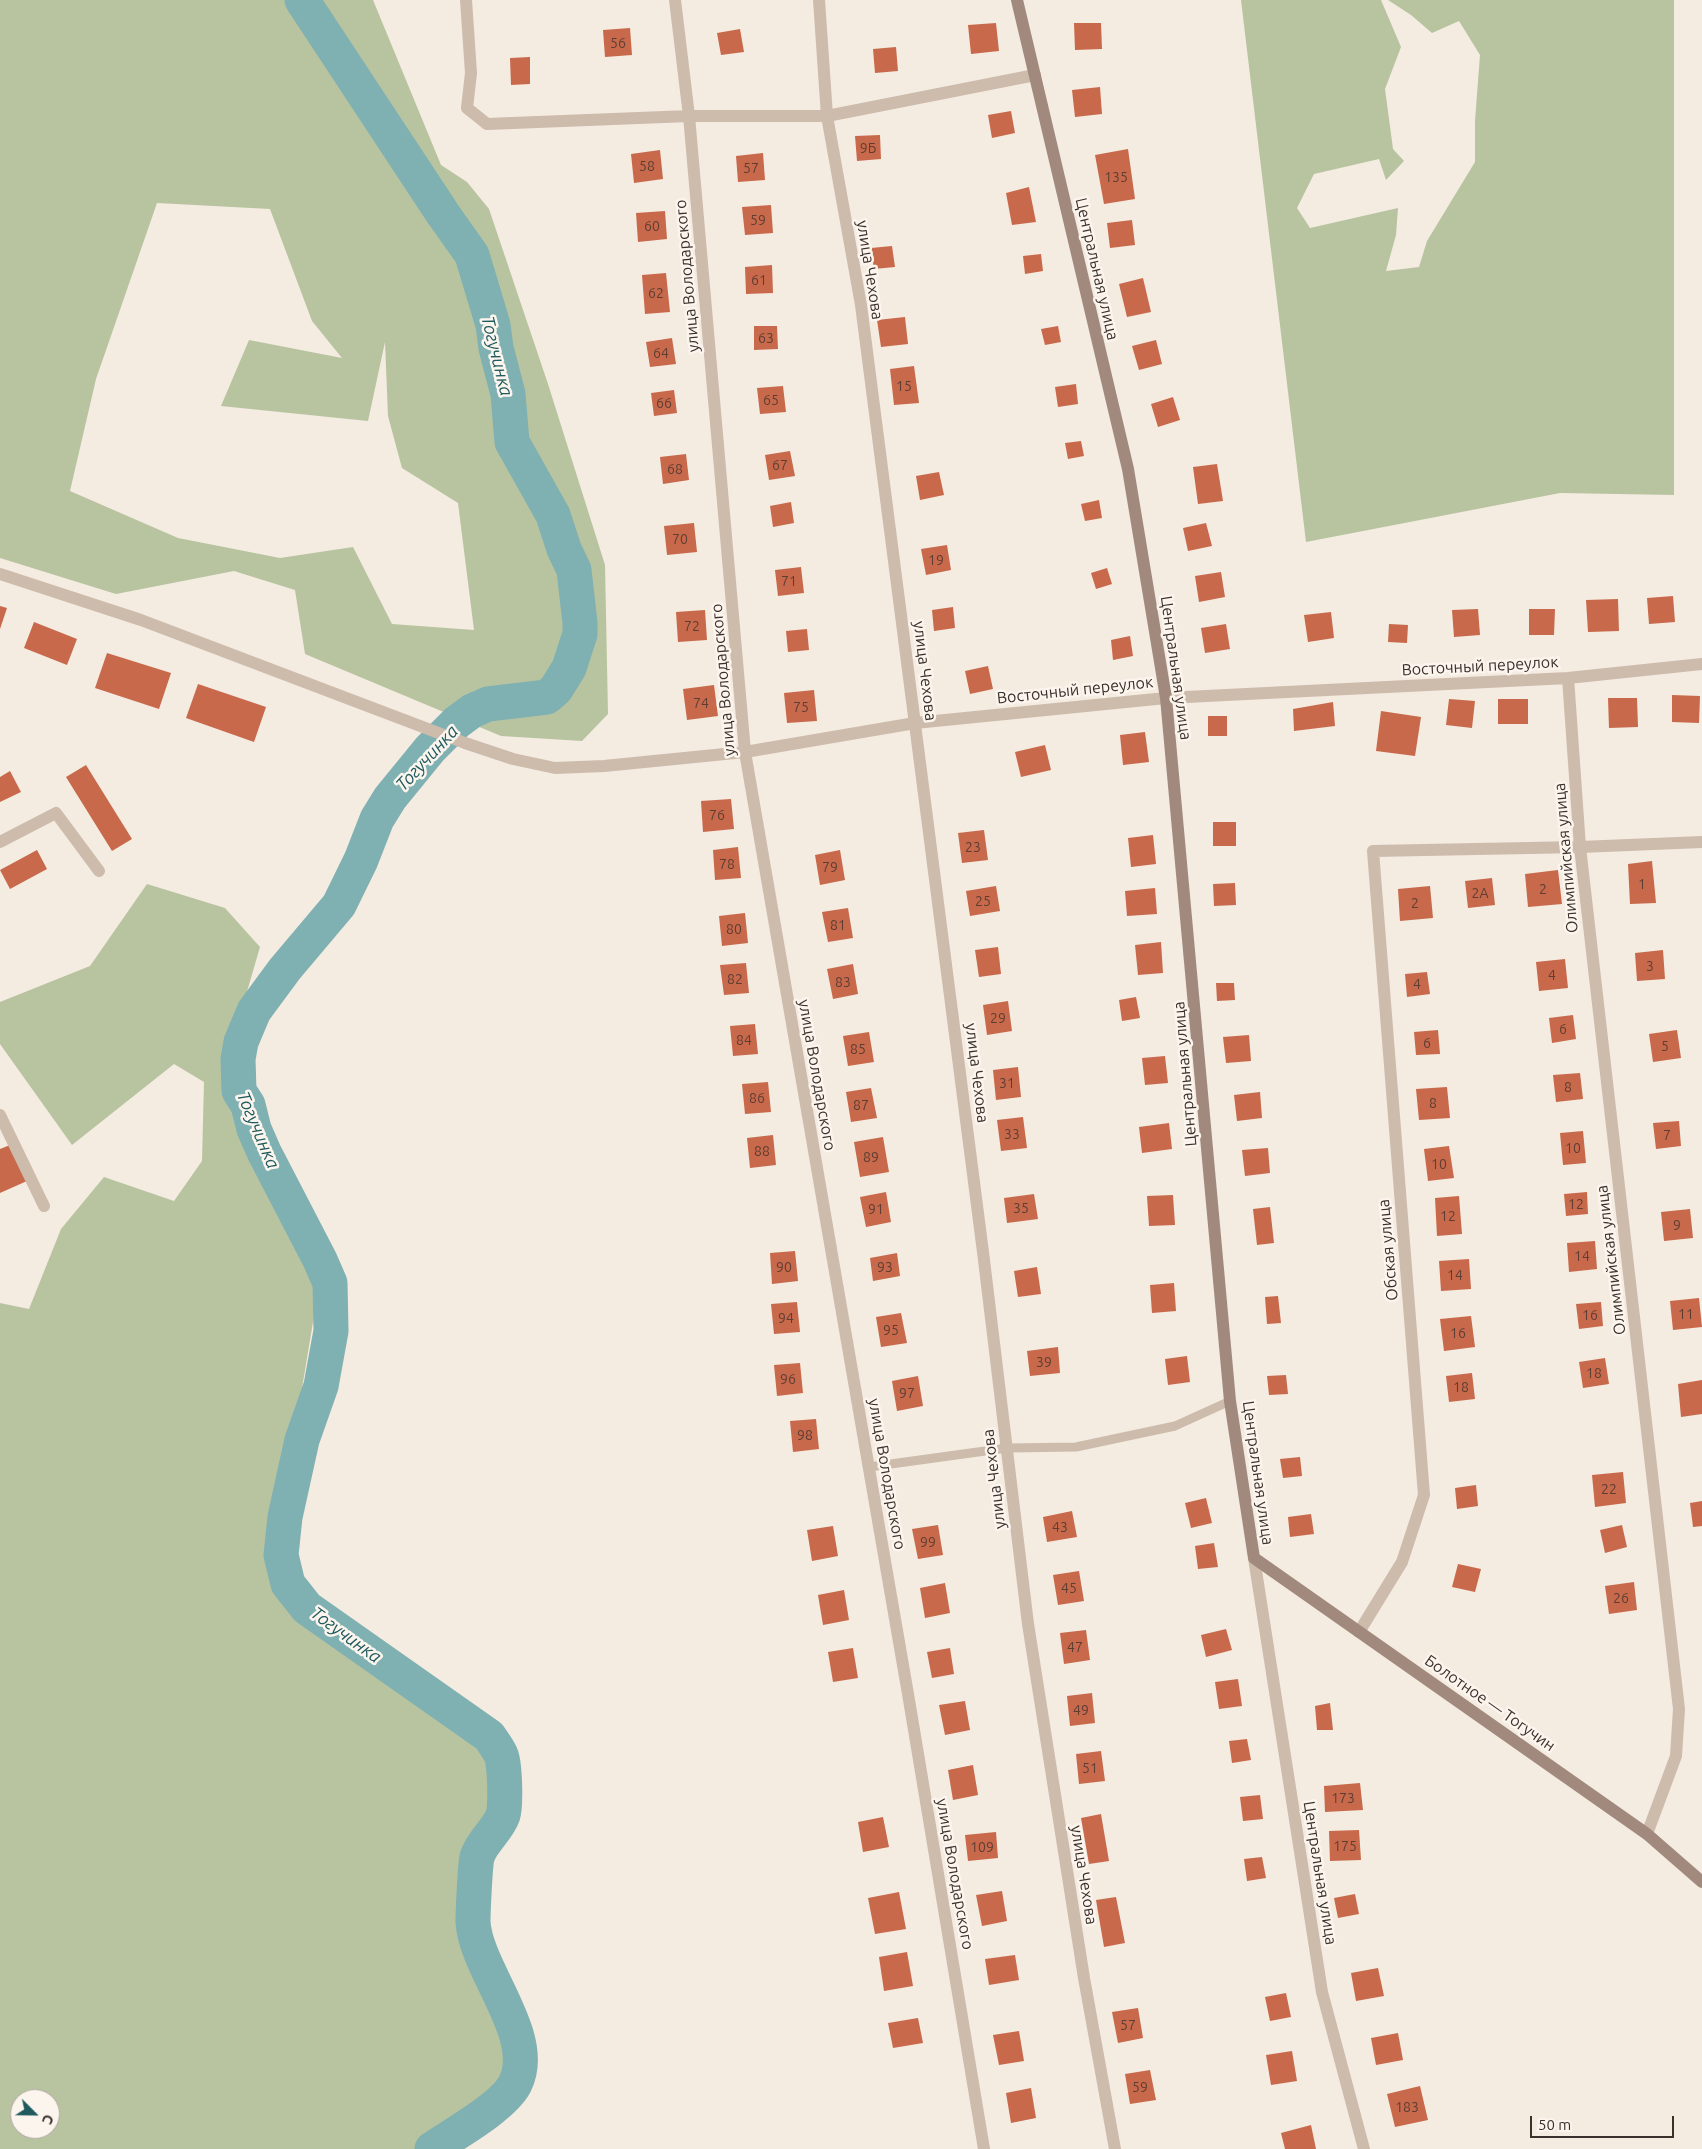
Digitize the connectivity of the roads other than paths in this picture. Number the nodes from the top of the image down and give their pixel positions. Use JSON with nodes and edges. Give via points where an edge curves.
{"nodes":[{"id":1,"x":466,"y":0,"type":"edge"},
{"id":2,"x":675,"y":0,"type":"edge"},
{"id":3,"x":819,"y":0,"type":"edge"},
{"id":4,"x":1017,"y":0,"type":"edge"},
{"id":5,"x":1035,"y":75,"type":"junction"},
{"id":6,"x":689,"y":116,"type":"junction"},
{"id":7,"x":827,"y":116,"type":"junction"},
{"id":8,"x":0,"y":574,"type":"edge"},
{"id":9,"x":1702,"y":664,"type":"edge"},
{"id":10,"x":1568,"y":678,"type":"junction"},
{"id":11,"x":1166,"y":698,"type":"junction"},
{"id":12,"x":916,"y":723,"type":"junction"},
{"id":13,"x":745,"y":752,"type":"junction"},
{"id":14,"x":0,"y":842,"type":"edge"},
{"id":15,"x":1702,"y":842,"type":"edge"},
{"id":16,"x":1580,"y":847,"type":"junction"},
{"id":17,"x":99,"y":871,"type":"dead end"},
{"id":18,"x":0,"y":1115,"type":"edge"},
{"id":19,"x":44,"y":1206,"type":"dead end"},
{"id":20,"x":1230,"y":1401,"type":"junction"},
{"id":21,"x":1006,"y":1448,"type":"junction"},
{"id":22,"x":869,"y":1467,"type":"junction"},
{"id":23,"x":1254,"y":1558,"type":"junction"},
{"id":24,"x":1359,"y":1632,"type":"junction"},
{"id":25,"x":1647,"y":1834,"type":"junction"},
{"id":26,"x":1702,"y":1882,"type":"edge"},
{"id":27,"x":984,"y":2149,"type":"edge"},
{"id":28,"x":1114,"y":2149,"type":"edge"},
{"id":29,"x":1364,"y":2149,"type":"edge"}],
"edges":[{"from":1,"to":6,"type":"street","via":[[471,73],[467,108],[487,124]]},
{"from":2,"to":6,"type":"street","name":"улица Володарского"},
{"from":3,"to":7,"type":"street","name":"улица Чехова"},
{"from":4,"to":5,"type":"main road","name":"Центральная улица"},
{"from":5,"to":7,"type":"street"},
{"from":5,"to":11,"type":"main road","name":"Центральная улица","via":[[1128,469]]},
{"from":6,"to":7,"type":"street"},
{"from":6,"to":13,"type":"street","name":"улица Володарского"},
{"from":7,"to":12,"type":"street","name":"улица Чехова","via":[[861,305]]},
{"from":8,"to":13,"type":"street","name":"Восточный переулок","via":[[142,620],[513,759],[555,768]]},
{"from":9,"to":10,"type":"street","name":"Восточный переулок"},
{"from":10,"to":11,"type":"street","name":"Восточный переулок"},
{"from":10,"to":16,"type":"street","name":"Олимпийская улица"},
{"from":11,"to":12,"type":"street","name":"Восточный переулок"},
{"from":11,"to":20,"type":"main road","name":"Центральная улица"},
{"from":12,"to":13,"type":"street","name":"Восточный переулок"},
{"from":12,"to":21,"type":"street","name":"улица Чехова"},
{"from":13,"to":22,"type":"street","name":"улица Володарского"},
{"from":14,"to":17,"type":"street","via":[[56,813]]},
{"from":15,"to":16,"type":"street"},
{"from":16,"to":24,"type":"street","name":"Обская улица","via":[[1373,851],[1424,1495],[1402,1562]]},
{"from":16,"to":25,"type":"street","name":"Олимпийская улица","via":[[1679,1709],[1676,1756]]},
{"from":18,"to":19,"type":"street"},
{"from":20,"to":21,"type":"lane","via":[[1175,1426],[1076,1448]]},
{"from":20,"to":23,"type":"main road","name":"Центральная улица"},
{"from":21,"to":22,"type":"lane"},
{"from":21,"to":28,"type":"street","name":"улица Чехова","via":[[1028,1624]]},
{"from":22,"to":27,"type":"street","name":"улица Володарского"},
{"from":23,"to":24,"type":"main road","name":"Болотное — Тогучин"},
{"from":23,"to":29,"type":"street","name":"Центральная улица","via":[[1322,1992]]},
{"from":24,"to":25,"type":"main road","name":"Болотное — Тогучин"},
{"from":25,"to":26,"type":"main road","name":"Болотное — Тогучин"}]}
